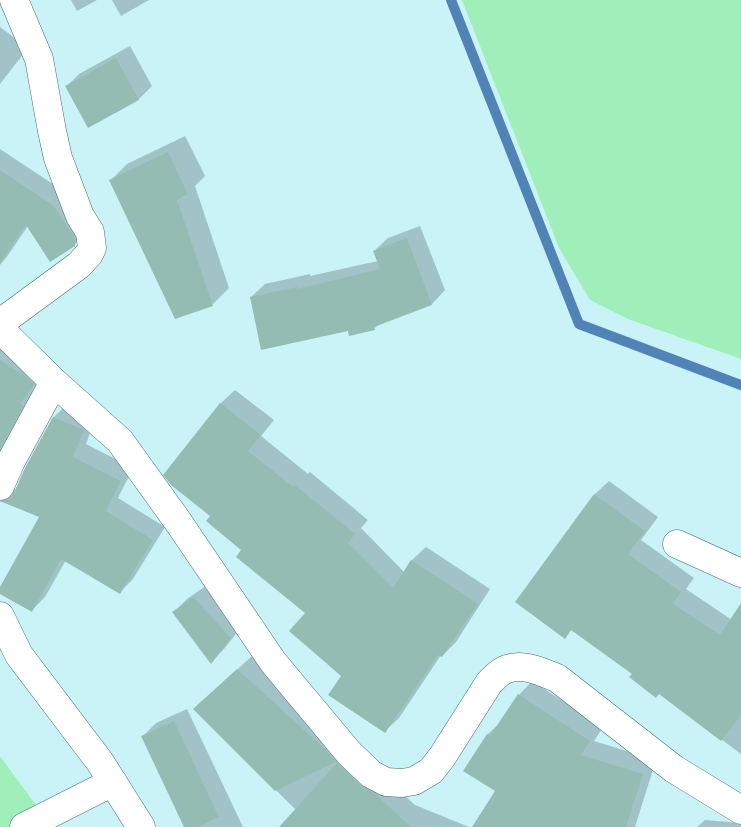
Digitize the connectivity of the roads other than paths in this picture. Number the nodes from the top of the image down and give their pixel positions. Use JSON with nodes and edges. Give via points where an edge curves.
{"nodes":[{"id":1,"x":14,"y":0,"type":"edge"},
{"id":2,"x":0,"y":323,"type":"edge"},
{"id":3,"x":0,"y":329,"type":"edge"},
{"id":4,"x":54,"y":382,"type":"junction"},
{"id":5,"x":0,"y":486,"type":"edge"},
{"id":6,"x":677,"y":544,"type":"dead end"},
{"id":7,"x":741,"y":573,"type":"edge"},
{"id":8,"x":0,"y":616,"type":"edge"},
{"id":9,"x":113,"y":782,"type":"junction"},
{"id":10,"x":741,"y":810,"type":"edge"},
{"id":11,"x":24,"y":827,"type":"edge"},
{"id":12,"x":141,"y":827,"type":"edge"}],
"edges":[{"from":1,"to":2,"type":"street","via":[[39,59],[58,158],[80,216],[90,232],[92,248],[79,266]]},
{"from":3,"to":4,"type":"street"},
{"from":4,"to":5,"type":"street"},
{"from":4,"to":10,"type":"street","via":[[120,441],[273,662],[371,774],[386,782],[402,783],[414,781],[430,771],[489,683],[508,669],[523,667],[557,678],[674,769]]},
{"from":6,"to":7,"type":"street"},
{"from":8,"to":9,"type":"street","via":[[19,655]]},
{"from":9,"to":11,"type":"street"},
{"from":9,"to":12,"type":"street"}]}
